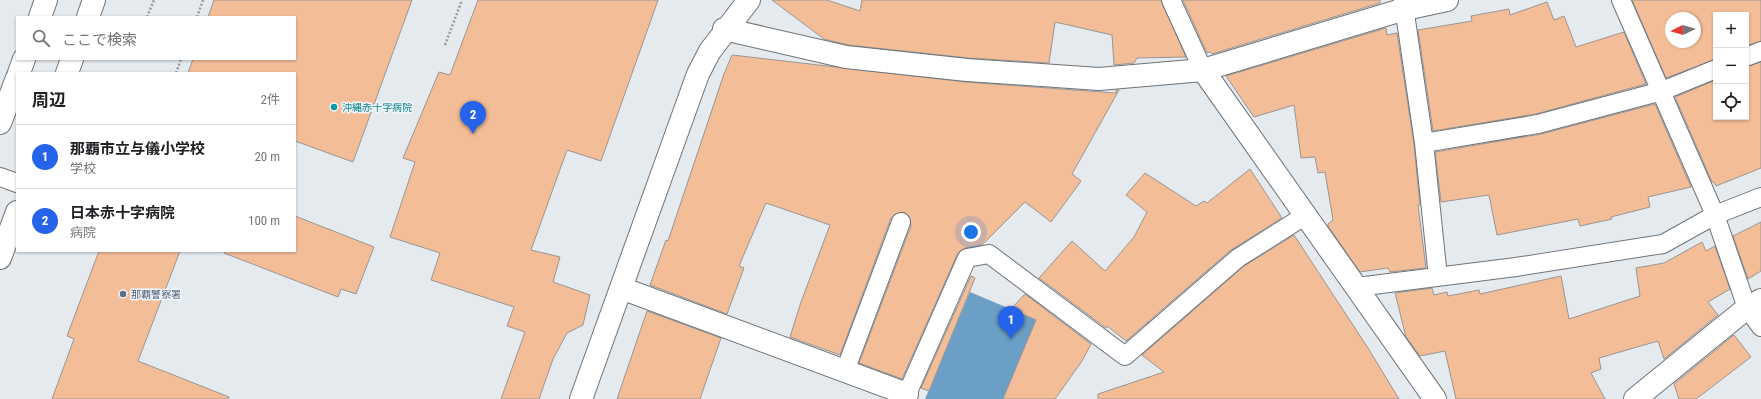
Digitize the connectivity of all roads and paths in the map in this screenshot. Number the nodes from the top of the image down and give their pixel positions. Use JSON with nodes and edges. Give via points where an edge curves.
{"nodes":[{"id":1,"x":46,"y":0,"type":"edge"},
{"id":2,"x":94,"y":0,"type":"edge"},
{"id":3,"x":154,"y":0,"type":"edge"},
{"id":4,"x":203,"y":0,"type":"edge"},
{"id":5,"x":462,"y":0,"type":"edge"},
{"id":6,"x":749,"y":0,"type":"edge"},
{"id":7,"x":1171,"y":0,"type":"edge"},
{"id":8,"x":1447,"y":0,"type":"edge"},
{"id":9,"x":1621,"y":0,"type":"edge"},
{"id":10,"x":1404,"y":5,"type":"edge"},
{"id":11,"x":40,"y":16,"type":"edge"},
{"id":12,"x":88,"y":16,"type":"edge"},
{"id":13,"x":147,"y":16,"type":"edge"},
{"id":14,"x":197,"y":16,"type":"edge"},
{"id":15,"x":724,"y":30,"type":"junction"},
{"id":16,"x":445,"y":45,"type":"dead end"},
{"id":17,"x":1761,"y":51,"type":"edge"},
{"id":18,"x":1749,"y":56,"type":"edge"},
{"id":19,"x":24,"y":60,"type":"edge"},
{"id":20,"x":72,"y":60,"type":"edge"},
{"id":21,"x":181,"y":60,"type":"edge"},
{"id":22,"x":1203,"y":70,"type":"junction"},
{"id":23,"x":1713,"y":70,"type":"edge"},
{"id":24,"x":19,"y":72,"type":"edge"},
{"id":25,"x":67,"y":72,"type":"edge"},
{"id":26,"x":176,"y":72,"type":"edge"},
{"id":27,"x":16,"y":81,"type":"edge"},
{"id":28,"x":1662,"y":91,"type":"junction"},
{"id":29,"x":0,"y":123,"type":"edge"},
{"id":30,"x":1424,"y":143,"type":"junction"},
{"id":31,"x":0,"y":177,"type":"edge"},
{"id":32,"x":16,"y":183,"type":"edge"},
{"id":33,"x":1761,"y":197,"type":"edge"},
{"id":34,"x":16,"y":215,"type":"edge"},
{"id":35,"x":1306,"y":215,"type":"junction"},
{"id":36,"x":1715,"y":215,"type":"junction"},
{"id":37,"x":901,"y":222,"type":"dead end"},
{"id":38,"x":0,"y":258,"type":"edge"},
{"id":39,"x":1438,"y":277,"type":"junction"},
{"id":40,"x":621,"y":288,"type":"junction"},
{"id":41,"x":1357,"y":288,"type":"junction"},
{"id":42,"x":1754,"y":304,"type":"edge"},
{"id":43,"x":1761,"y":327,"type":"edge"},
{"id":44,"x":845,"y":371,"type":"junction"},
{"id":45,"x":907,"y":394,"type":"joint"},
{"id":46,"x":582,"y":399,"type":"edge"},
{"id":47,"x":1435,"y":399,"type":"edge"},
{"id":48,"x":1635,"y":399,"type":"edge"}],
"edges":[{"from":1,"to":11,"type":"street"},
{"from":2,"to":12,"type":"street"},
{"from":3,"to":13,"type":"path"},
{"from":4,"to":14,"type":"path"},
{"from":5,"to":16,"type":"path"},
{"from":6,"to":15,"type":"street"},
{"from":7,"to":22,"type":"lane"},
{"from":8,"to":10,"type":"street"},
{"from":9,"to":28,"type":"lane"},
{"from":10,"to":22,"type":"street"},
{"from":10,"to":30,"type":"lane"},
{"from":15,"to":22,"type":"street","via":[[846,57],[967,70],[1099,79]]},
{"from":15,"to":40,"type":"street","via":[[698,74]]},
{"from":17,"to":18,"type":"lane"},
{"from":19,"to":24,"type":"street"},
{"from":20,"to":25,"type":"street"},
{"from":21,"to":26,"type":"path"},
{"from":22,"to":35,"type":"street"},
{"from":23,"to":28,"type":"lane"},
{"from":27,"to":29,"type":"street"},
{"from":28,"to":30,"type":"lane","via":[[1538,124]]},
{"from":28,"to":36,"type":"lane"},
{"from":30,"to":39,"type":"lane"},
{"from":31,"to":32,"type":"lane"},
{"from":33,"to":36,"type":"lane"},
{"from":34,"to":38,"type":"street"},
{"from":35,"to":41,"type":"street"},
{"from":35,"to":45,"type":"lane","via":[[1238,258],[1125,356],[989,254],[966,258]]},
{"from":36,"to":39,"type":"lane","via":[[1663,244]]},
{"from":36,"to":42,"type":"lane"},
{"from":37,"to":44,"type":"lane"},
{"from":39,"to":41,"type":"lane"},
{"from":40,"to":44,"type":"street"},
{"from":40,"to":46,"type":"street"},
{"from":41,"to":47,"type":"street"},
{"from":42,"to":43,"type":"lane"},
{"from":42,"to":48,"type":"street"},
{"from":44,"to":45,"type":"street"}]}
